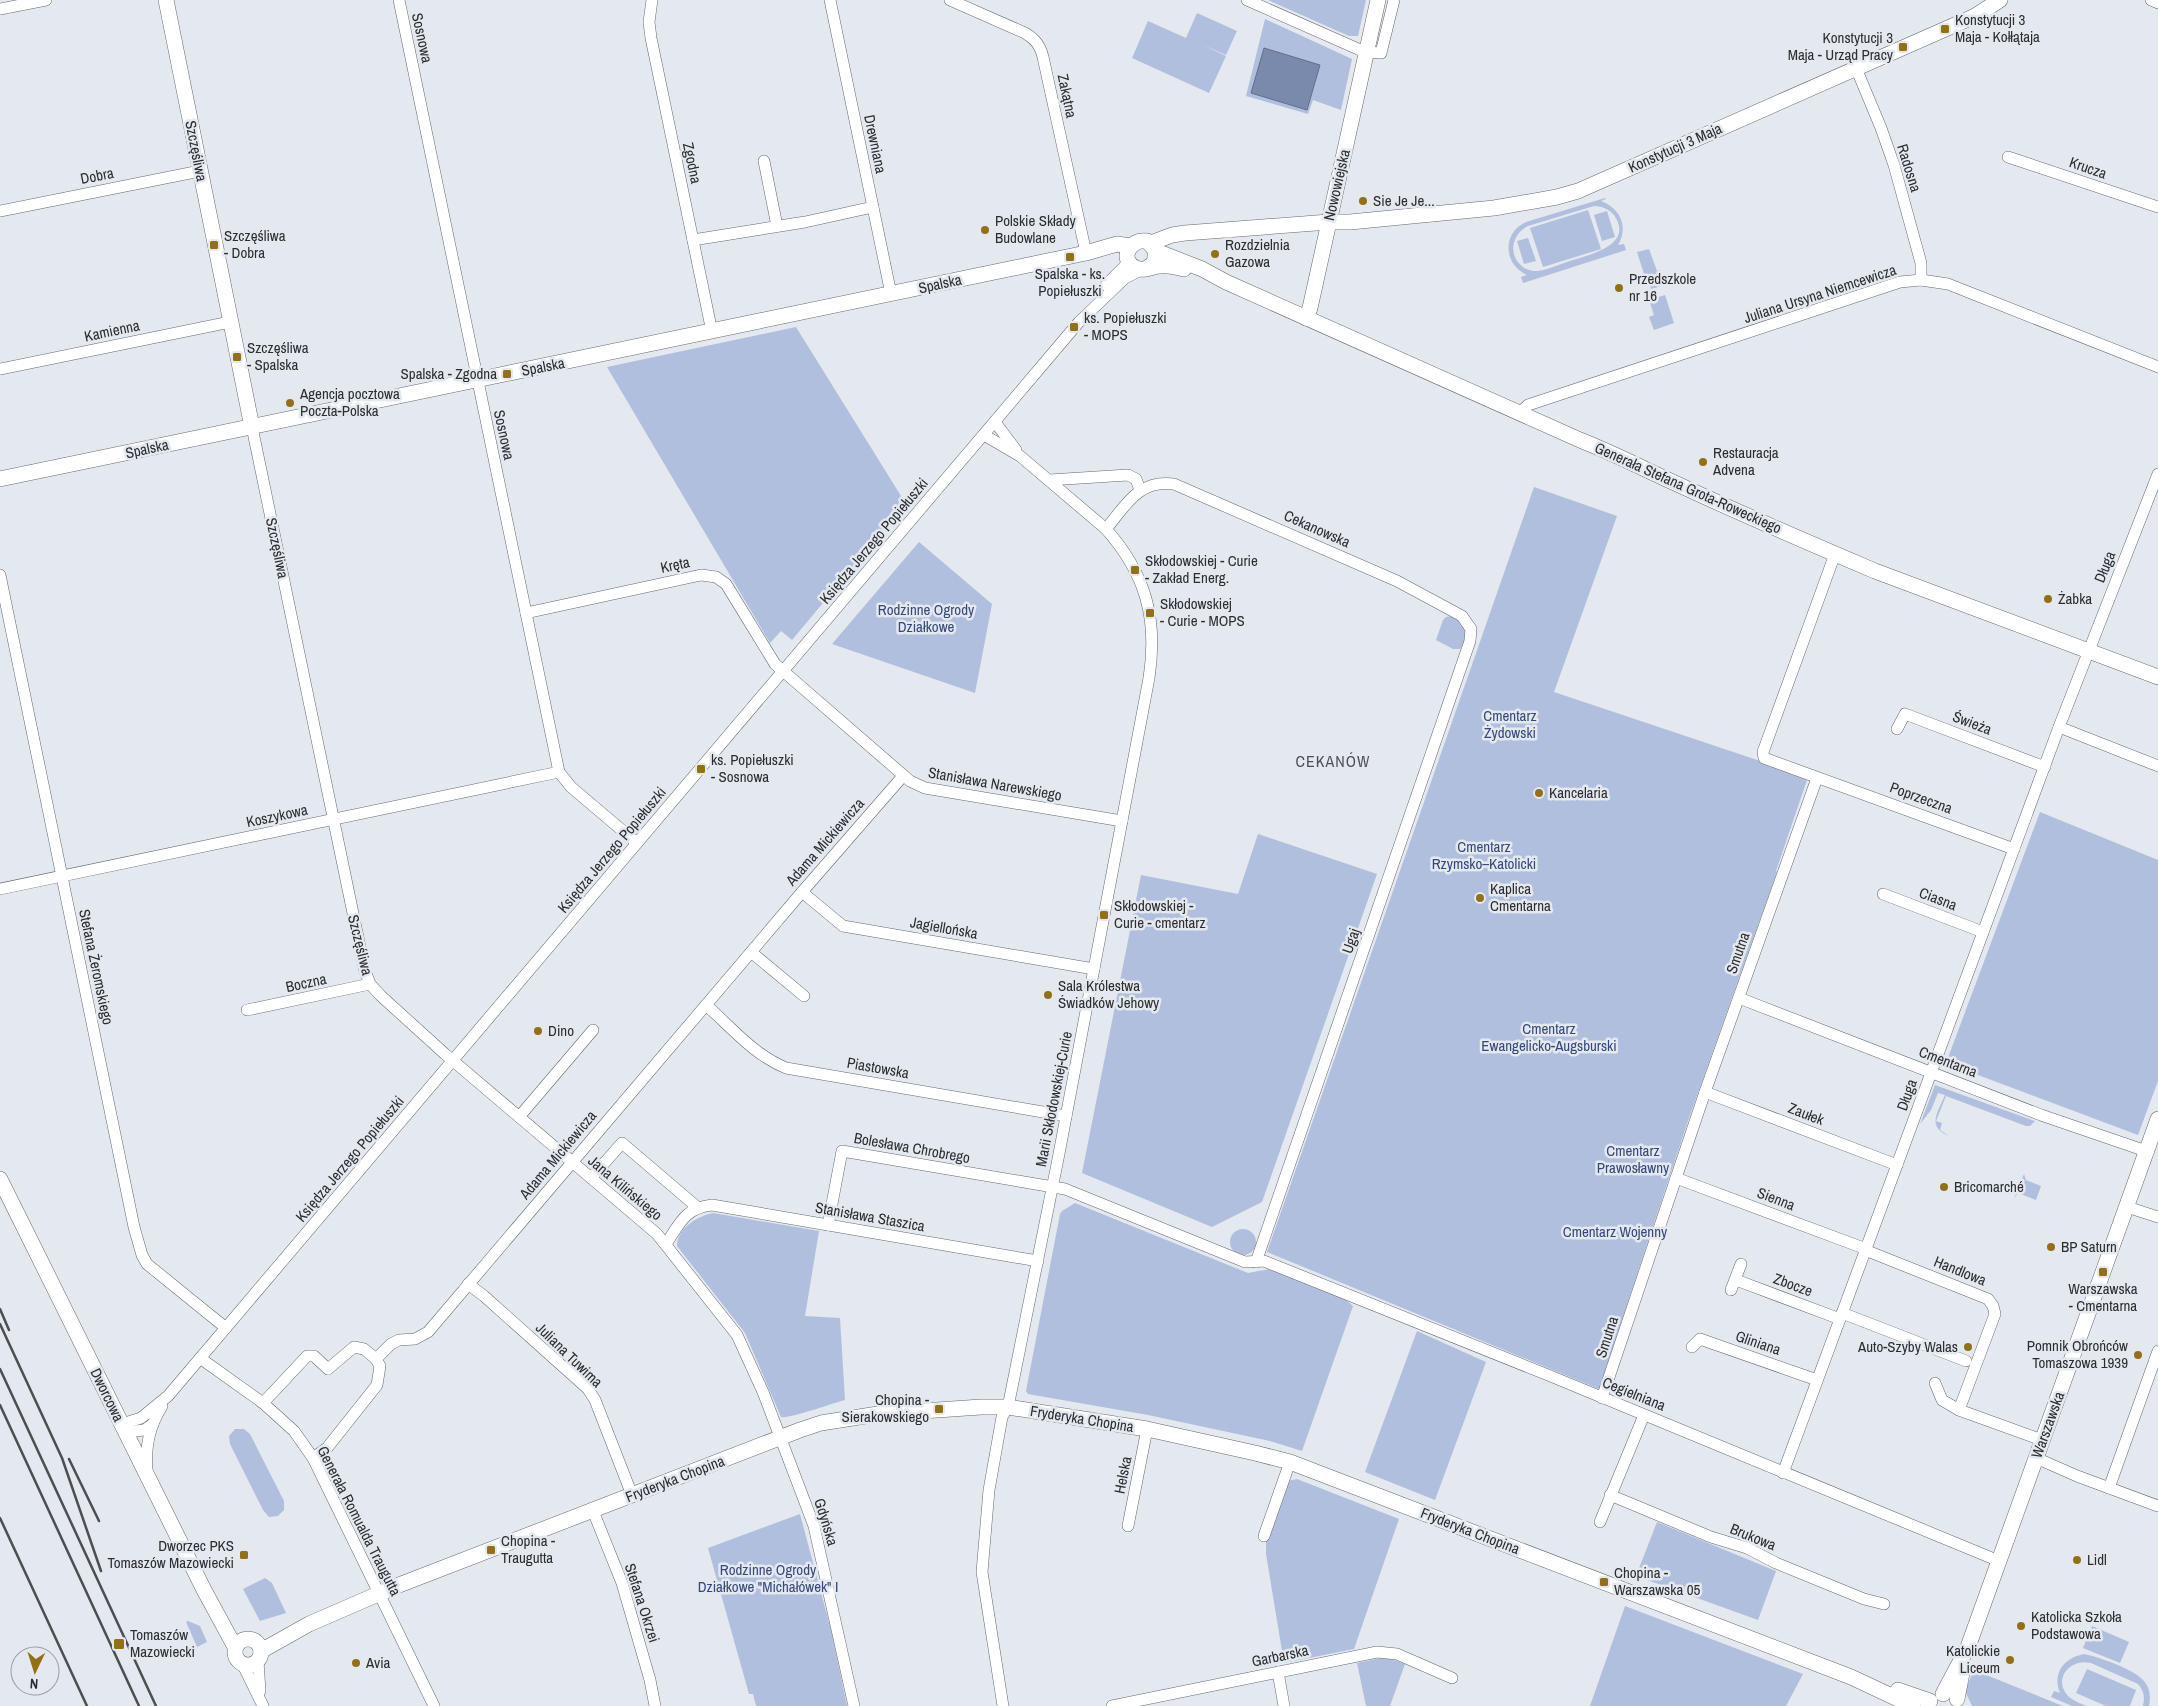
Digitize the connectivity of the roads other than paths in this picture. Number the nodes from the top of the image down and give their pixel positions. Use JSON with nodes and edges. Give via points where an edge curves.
{"nodes":[{"id":1,"x":46,"y":0,"type":"edge"},
{"id":2,"x":166,"y":0,"type":"edge"},
{"id":3,"x":399,"y":0,"type":"edge"},
{"id":4,"x":652,"y":0,"type":"edge"},
{"id":5,"x":830,"y":0,"type":"edge"},
{"id":6,"x":950,"y":0,"type":"edge"},
{"id":7,"x":1247,"y":0,"type":"edge"},
{"id":8,"x":1378,"y":0,"type":"edge"},
{"id":9,"x":1394,"y":0,"type":"edge"},
{"id":10,"x":2000,"y":0,"type":"edge"},
{"id":11,"x":2151,"y":0,"type":"edge"},
{"id":12,"x":2158,"y":3,"type":"edge"},
{"id":13,"x":0,"y":9,"type":"edge"},
{"id":14,"x":1366,"y":52,"type":"junction"},
{"id":15,"x":1856,"y":68,"type":"junction"},
{"id":16,"x":2008,"y":157,"type":"dead end"},
{"id":17,"x":764,"y":161,"type":"dead end"},
{"id":18,"x":200,"y":171,"type":"junction"},
{"id":19,"x":873,"y":207,"type":"junction"},
{"id":20,"x":2158,"y":207,"type":"edge"},
{"id":21,"x":0,"y":211,"type":"edge"},
{"id":22,"x":1328,"y":222,"type":"junction"},
{"id":23,"x":777,"y":226,"type":"junction"},
{"id":24,"x":693,"y":240,"type":"junction"},
{"id":25,"x":1154,"y":247,"type":"junction"},
{"id":26,"x":1086,"y":253,"type":"junction"},
{"id":27,"x":1129,"y":256,"type":"junction"},
{"id":28,"x":1145,"y":269,"type":"junction"},
{"id":29,"x":1921,"y":280,"type":"junction"},
{"id":30,"x":1226,"y":282,"type":"junction"},
{"id":31,"x":891,"y":294,"type":"junction"},
{"id":32,"x":1306,"y":318,"type":"junction"},
{"id":33,"x":230,"y":322,"type":"junction"},
{"id":34,"x":1079,"y":322,"type":"junction"},
{"id":35,"x":712,"y":332,"type":"junction"},
{"id":36,"x":2158,"y":367,"type":"edge"},
{"id":37,"x":0,"y":370,"type":"edge"},
{"id":38,"x":477,"y":380,"type":"junction"},
{"id":39,"x":1520,"y":413,"type":"junction"},
{"id":40,"x":994,"y":422,"type":"junction"},
{"id":41,"x":252,"y":428,"type":"junction"},
{"id":42,"x":984,"y":435,"type":"junction"},
{"id":43,"x":1020,"y":456,"type":"junction"},
{"id":44,"x":2158,"y":474,"type":"edge"},
{"id":45,"x":0,"y":480,"type":"edge"},
{"id":46,"x":1049,"y":480,"type":"junction"},
{"id":47,"x":1140,"y":490,"type":"junction"},
{"id":48,"x":1106,"y":530,"type":"junction"},
{"id":49,"x":1834,"y":554,"type":"junction"},
{"id":50,"x":0,"y":575,"type":"edge"},
{"id":51,"x":526,"y":613,"type":"junction"},
{"id":52,"x":1471,"y":629,"type":"joint"},
{"id":53,"x":2088,"y":652,"type":"junction"},
{"id":54,"x":784,"y":672,"type":"junction"},
{"id":55,"x":2158,"y":677,"type":"edge"},
{"id":56,"x":2059,"y":727,"type":"junction"},
{"id":57,"x":1897,"y":729,"type":"dead end"},
{"id":58,"x":2158,"y":766,"type":"edge"},
{"id":59,"x":2044,"y":767,"type":"junction"},
{"id":60,"x":560,"y":772,"type":"junction"},
{"id":61,"x":902,"y":776,"type":"junction"},
{"id":62,"x":1817,"y":778,"type":"junction"},
{"id":63,"x":332,"y":820,"type":"junction"},
{"id":64,"x":1122,"y":822,"type":"junction"},
{"id":65,"x":637,"y":843,"type":"junction"},
{"id":66,"x":2014,"y":849,"type":"junction"},
{"id":67,"x":62,"y":877,"type":"junction"},
{"id":68,"x":0,"y":889,"type":"edge"},
{"id":69,"x":802,"y":892,"type":"junction"},
{"id":70,"x":1883,"y":894,"type":"dead end"},
{"id":71,"x":1983,"y":932,"type":"junction"},
{"id":72,"x":751,"y":952,"type":"junction"},
{"id":73,"x":1094,"y":969,"type":"junction"},
{"id":74,"x":370,"y":984,"type":"junction"},
{"id":75,"x":804,"y":996,"type":"dead end"},
{"id":76,"x":1739,"y":998,"type":"junction"},
{"id":77,"x":706,"y":1005,"type":"junction"},
{"id":78,"x":247,"y":1010,"type":"dead end"},
{"id":79,"x":594,"y":1030,"type":"dead end"},
{"id":80,"x":453,"y":1061,"type":"junction"},
{"id":81,"x":1932,"y":1071,"type":"junction"},
{"id":82,"x":1705,"y":1092,"type":"junction"},
{"id":83,"x":1066,"y":1116,"type":"junction"},
{"id":84,"x":519,"y":1117,"type":"junction"},
{"id":85,"x":2158,"y":1119,"type":"edge"},
{"id":86,"x":2146,"y":1151,"type":"junction"},
{"id":87,"x":572,"y":1162,"type":"junction"},
{"id":88,"x":1897,"y":1165,"type":"junction"},
{"id":89,"x":591,"y":1178,"type":"junction"},
{"id":90,"x":1676,"y":1178,"type":"junction"},
{"id":91,"x":0,"y":1179,"type":"edge"},
{"id":92,"x":1052,"y":1187,"type":"junction"},
{"id":93,"x":697,"y":1207,"type":"junction"},
{"id":94,"x":2127,"y":1207,"type":"junction"},
{"id":95,"x":2158,"y":1218,"type":"edge"},
{"id":96,"x":828,"y":1226,"type":"junction"},
{"id":97,"x":666,"y":1244,"type":"junction"},
{"id":98,"x":1865,"y":1250,"type":"junction"},
{"id":99,"x":1038,"y":1261,"type":"junction"},
{"id":100,"x":1256,"y":1262,"type":"junction"},
{"id":101,"x":1741,"y":1264,"type":"dead end"},
{"id":102,"x":468,"y":1284,"type":"junction"},
{"id":103,"x":1841,"y":1316,"type":"junction"},
{"id":104,"x":226,"y":1328,"type":"junction"},
{"id":105,"x":1692,"y":1347,"type":"dead end"},
{"id":106,"x":2158,"y":1351,"type":"edge"},
{"id":107,"x":200,"y":1358,"type":"junction"},
{"id":108,"x":376,"y":1359,"type":"junction"},
{"id":109,"x":1966,"y":1361,"type":"dead end"},
{"id":110,"x":1818,"y":1380,"type":"junction"},
{"id":111,"x":1935,"y":1383,"type":"dead end"},
{"id":112,"x":168,"y":1396,"type":"junction"},
{"id":113,"x":1602,"y":1398,"type":"junction"},
{"id":114,"x":263,"y":1403,"type":"junction"},
{"id":115,"x":1008,"y":1407,"type":"junction"},
{"id":116,"x":1959,"y":1410,"type":"junction"},
{"id":117,"x":1644,"y":1415,"type":"junction"},
{"id":118,"x":153,"y":1424,"type":"junction"},
{"id":119,"x":124,"y":1428,"type":"junction"},
{"id":120,"x":1147,"y":1429,"type":"junction"},
{"id":121,"x":780,"y":1438,"type":"junction"},
{"id":122,"x":2042,"y":1440,"type":"junction"},
{"id":123,"x":313,"y":1458,"type":"junction"},
{"id":124,"x":2036,"y":1458,"type":"junction"},
{"id":125,"x":1290,"y":1462,"type":"junction"},
{"id":126,"x":1783,"y":1473,"type":"junction"},
{"id":127,"x":148,"y":1476,"type":"junction"},
{"id":128,"x":2109,"y":1488,"type":"junction"},
{"id":129,"x":632,"y":1495,"type":"junction"},
{"id":130,"x":1610,"y":1495,"type":"junction"},
{"id":131,"x":2158,"y":1506,"type":"edge"},
{"id":132,"x":593,"y":1511,"type":"junction"},
{"id":133,"x":1600,"y":1522,"type":"dead end"},
{"id":134,"x":1128,"y":1526,"type":"dead end"},
{"id":135,"x":1264,"y":1536,"type":"dead end"},
{"id":136,"x":1999,"y":1561,"type":"junction"},
{"id":137,"x":379,"y":1594,"type":"junction"},
{"id":138,"x":1884,"y":1604,"type":"dead end"},
{"id":139,"x":250,"y":1651,"type":"junction"},
{"id":140,"x":1278,"y":1672,"type":"junction"},
{"id":141,"x":1851,"y":1677,"type":"junction"},
{"id":142,"x":1452,"y":1678,"type":"dead end"},
{"id":143,"x":1944,"y":1701,"type":"edge"},
{"id":144,"x":262,"y":1703,"type":"edge"},
{"id":145,"x":434,"y":1706,"type":"edge"},
{"id":146,"x":655,"y":1706,"type":"edge"},
{"id":147,"x":854,"y":1706,"type":"edge"},
{"id":148,"x":1003,"y":1706,"type":"edge"},
{"id":149,"x":1112,"y":1706,"type":"edge"},
{"id":150,"x":1284,"y":1706,"type":"edge"},
{"id":151,"x":1913,"y":1706,"type":"edge"}],
"edges":[{"from":1,"to":13,"type":"street"},
{"from":2,"to":18,"type":"street","name":"Szczęśliwa"},
{"from":3,"to":38,"type":"street","name":"Sosnowa"},
{"from":4,"to":24,"type":"street","name":"Zgodna","via":[[651,38]]},
{"from":5,"to":19,"type":"street","name":"Drewniana"},
{"from":6,"to":26,"type":"street","name":"Zakątna","via":[[1025,33],[1039,45]]},
{"from":7,"to":14,"type":"street"},
{"from":8,"to":14,"type":"street","name":"Nowowiejska"},
{"from":9,"to":14,"type":"street","via":[[1381,53]]},
{"from":10,"to":15,"type":"street","name":"Konstytucji 3 Maja","via":[[1975,16]]},
{"from":11,"to":12,"type":"street"},
{"from":14,"to":22,"type":"street","name":"Nowowiejska"},
{"from":15,"to":22,"type":"street","name":"Konstytucji 3 Maja","via":[[1568,194],[1494,208]]},
{"from":15,"to":29,"type":"street","name":"Radosna","via":[[1894,165],[1921,263]]},
{"from":16,"to":20,"type":"street","name":"Krucza"},
{"from":17,"to":23,"type":"street"},
{"from":18,"to":21,"type":"street","name":"Dobra"},
{"from":18,"to":33,"type":"street","name":"Szczęśliwa"},
{"from":19,"to":23,"type":"street"},
{"from":19,"to":31,"type":"street","name":"Drewniana"},
{"from":22,"to":25,"type":"street","via":[[1185,233],[1172,235]]},
{"from":22,"to":32,"type":"street","name":"Nowowiejska"},
{"from":23,"to":24,"type":"street"},
{"from":24,"to":35,"type":"street","name":"Zgodna"},
{"from":25,"to":27,"type":"street","via":[[1138,241]]},
{"from":25,"to":28,"type":"street","via":[[1154,263]]},
{"from":25,"to":30,"type":"street","name":"Generała Stefana Grota-Roweckiego"},
{"from":26,"to":27,"type":"street","name":"Spalska","via":[[1117,244]]},
{"from":26,"to":31,"type":"street","name":"Spalska"},
{"from":27,"to":28,"type":"street","via":[[1135,268]]},
{"from":27,"to":34,"type":"street","name":"Księdza Jerzego Popiełuszki"},
{"from":28,"to":30,"type":"street","name":"Generała Stefana Grota-Roweckiego","via":[[1177,267]]},
{"from":28,"to":34,"type":"street","name":"Księdza Jerzego Popiełuszki","via":[[1124,278]]},
{"from":29,"to":36,"type":"street","name":"Juliana Ursyna Niemcewicza","via":[[1948,284]]},
{"from":29,"to":39,"type":"street","name":"Juliana Ursyna Niemcewicza","via":[[1900,282],[1528,405]]},
{"from":30,"to":32,"type":"street","name":"Generała Stefana Grota-Roweckiego"},
{"from":31,"to":35,"type":"street","name":"Spalska"},
{"from":32,"to":39,"type":"street","name":"Generała Stefana Grota-Roweckiego"},
{"from":33,"to":37,"type":"street","name":"Kamienna"},
{"from":33,"to":41,"type":"street","name":"Szczęśliwa"},
{"from":34,"to":40,"type":"street","name":"Księdza Jerzego Popiełuszki"},
{"from":35,"to":38,"type":"street","name":"Spalska"},
{"from":38,"to":41,"type":"street","name":"Spalska"},
{"from":38,"to":51,"type":"street","name":"Sosnowa"},
{"from":39,"to":49,"type":"street","name":"Generała Stefana Grota-Roweckiego"},
{"from":40,"to":42,"type":"street","name":"Księdza Jerzego Popiełuszki"},
{"from":40,"to":43,"type":"street","name":"Marii Skłodowskiej-Curie"},
{"from":41,"to":45,"type":"street","name":"Spalska"},
{"from":41,"to":63,"type":"street","name":"Szczęśliwa"},
{"from":42,"to":43,"type":"street","name":"Marii Skłodowskiej-Curie"},
{"from":42,"to":54,"type":"street","name":"Księdza Jerzego Popiełuszki"},
{"from":43,"to":46,"type":"street","name":"Marii Skłodowskiej-Curie"},
{"from":44,"to":53,"type":"street","name":"Długa"},
{"from":46,"to":47,"type":"street","via":[[1128,475],[1136,479]]},
{"from":46,"to":48,"type":"street","name":"Marii Skłodowskiej-Curie"},
{"from":47,"to":48,"type":"street"},
{"from":47,"to":52,"type":"street","name":"Cekanowska","via":[[1162,482],[1186,488],[1397,581],[1462,616]]},
{"from":48,"to":64,"type":"street","name":"Marii Skłodowskiej-Curie","via":[[1137,574],[1150,613],[1152,638],[1149,678]]},
{"from":49,"to":53,"type":"street","name":"Generała Stefana Grota-Roweckiego"},
{"from":49,"to":62,"type":"street","via":[[1764,752],[1764,758],[1769,761]]},
{"from":50,"to":67,"type":"street","name":"Stefana Żeromskiego"},
{"from":51,"to":54,"type":"street","name":"Kręta","via":[[701,575],[712,576],[726,584],[775,664]]},
{"from":51,"to":60,"type":"street","name":"Sosnowa"},
{"from":52,"to":100,"type":"street","name":"Ugaj","via":[[1431,756]]},
{"from":53,"to":55,"type":"street","name":"Generała Stefana Grota-Roweckiego"},
{"from":53,"to":56,"type":"street","name":"Długa"},
{"from":54,"to":61,"type":"street","name":"Stanisława Narewskiego"},
{"from":54,"to":65,"type":"street","name":"Księdza Jerzego Popiełuszki"},
{"from":56,"to":58,"type":"street"},
{"from":56,"to":59,"type":"street","name":"Długa"},
{"from":57,"to":59,"type":"street","name":"Świeża","via":[[1905,714]]},
{"from":59,"to":66,"type":"street","name":"Długa"},
{"from":60,"to":63,"type":"street","name":"Koszykowa"},
{"from":60,"to":65,"type":"street","name":"Sosnowa","via":[[571,787]]},
{"from":61,"to":64,"type":"street","name":"Stanisława Narewskiego","via":[[925,788]]},
{"from":61,"to":69,"type":"street","name":"Adama Mickiewicza"},
{"from":62,"to":66,"type":"street","name":"Poprzeczna"},
{"from":62,"to":76,"type":"street","name":"Smutna"},
{"from":63,"to":67,"type":"street","name":"Koszykowa"},
{"from":63,"to":74,"type":"street","name":"Szczęśliwa"},
{"from":64,"to":73,"type":"street","name":"Marii Skłodowskiej-Curie"},
{"from":65,"to":80,"type":"street","name":"Księdza Jerzego Popiełuszki"},
{"from":66,"to":71,"type":"street","name":"Długa"},
{"from":67,"to":68,"type":"street","name":"Koszykowa"},
{"from":67,"to":104,"type":"street","name":"Stefana Żeromskiego","via":[[142,1255],[154,1271]]},
{"from":69,"to":72,"type":"street","name":"Adama Mickiewicza"},
{"from":69,"to":73,"type":"street","name":"Jagiellońska","via":[[843,926]]},
{"from":70,"to":71,"type":"street","name":"Ciasna"},
{"from":71,"to":81,"type":"street","name":"Długa"},
{"from":72,"to":75,"type":"street"},
{"from":72,"to":77,"type":"street","name":"Adama Mickiewicza"},
{"from":73,"to":83,"type":"street","name":"Marii Skłodowskiej-Curie"},
{"from":74,"to":78,"type":"street","name":"Boczna"},
{"from":74,"to":80,"type":"street","name":"Szczęśliwa"},
{"from":76,"to":81,"type":"street","name":"Cmentarna"},
{"from":76,"to":82,"type":"street","name":"Smutna"},
{"from":77,"to":83,"type":"street","name":"Piastowska","via":[[759,1053],[786,1068]]},
{"from":77,"to":87,"type":"street","name":"Adama Mickiewicza"},
{"from":79,"to":84,"type":"street"},
{"from":80,"to":84,"type":"street","name":"Jana Kilińskiego"},
{"from":80,"to":104,"type":"street","name":"Księdza Jerzego Popiełuszki"},
{"from":81,"to":86,"type":"street","name":"Cmentarna","via":[[2041,1115]]},
{"from":81,"to":88,"type":"street","name":"Długa"},
{"from":82,"to":88,"type":"street","name":"Zaułek"},
{"from":82,"to":90,"type":"street","name":"Smutna"},
{"from":83,"to":92,"type":"street","name":"Marii Skłodowskiej-Curie"},
{"from":84,"to":87,"type":"street","name":"Jana Kilińskiego"},
{"from":85,"to":86,"type":"street","name":"Warszawska"},
{"from":86,"to":94,"type":"street","name":"Warszawska"},
{"from":87,"to":89,"type":"street","name":"Jana Kilińskiego"},
{"from":87,"to":102,"type":"street","name":"Adama Mickiewicza"},
{"from":88,"to":98,"type":"street","name":"Długa"},
{"from":89,"to":93,"type":"street","via":[[622,1143]]},
{"from":89,"to":97,"type":"street","name":"Jana Kilińskiego"},
{"from":90,"to":98,"type":"street","name":"Sienna"},
{"from":90,"to":113,"type":"street","name":"Smutna"},
{"from":91,"to":119,"type":"street","name":"Dworcowa"},
{"from":92,"to":96,"type":"street","name":"Bolesława Chrobrego","via":[[842,1151]]},
{"from":92,"to":99,"type":"street","name":"Marii Skłodowskiej-Curie"},
{"from":92,"to":100,"type":"street","name":"Cegielniana","via":[[1076,1193],[1244,1262]]},
{"from":93,"to":96,"type":"street","name":"Stanisława Staszica","via":[[712,1205]]},
{"from":93,"to":97,"type":"street","via":[[685,1216]]},
{"from":94,"to":95,"type":"street"},
{"from":94,"to":122,"type":"street","name":"Warszawska"},
{"from":96,"to":99,"type":"street","name":"Stanisława Staszica"},
{"from":97,"to":121,"type":"street","name":"Jana Kilińskiego","via":[[737,1335]]},
{"from":98,"to":103,"type":"street","name":"Długa"},
{"from":98,"to":116,"type":"street","name":"Handlowa","via":[[1980,1294],[1994,1306],[1995,1314]]},
{"from":99,"to":115,"type":"street","name":"Marii Skłodowskiej-Curie"},
{"from":100,"to":113,"type":"street","name":"Cegielniana","via":[[1264,1261]]},
{"from":101,"to":103,"type":"street","name":"Zbocze","via":[[1734,1285]]},
{"from":102,"to":108,"type":"street","name":"Adama Mickiewicza","via":[[428,1332],[415,1339],[391,1344]]},
{"from":102,"to":129,"type":"street","name":"Juliana Tuwima","via":[[588,1389]]},
{"from":103,"to":109,"type":"street"},
{"from":103,"to":110,"type":"street","name":"Długa"},
{"from":104,"to":107,"type":"street","name":"Księdza Jerzego Popiełuszki"},
{"from":105,"to":110,"type":"street","name":"Gliniana","via":[[1700,1339]]},
{"from":106,"to":128,"type":"street"},
{"from":107,"to":112,"type":"street","name":"Księdza Jerzego Popiełuszki"},
{"from":107,"to":114,"type":"street","name":"Generała Romualda Traugutta"},
{"from":108,"to":114,"type":"street","via":[[364,1349],[354,1347],[328,1369],[314,1356],[307,1356]]},
{"from":108,"to":123,"type":"street","via":[[380,1366],[377,1385],[327,1448]]},
{"from":110,"to":126,"type":"street","name":"Długa"},
{"from":111,"to":116,"type":"street","via":[[1942,1400]]},
{"from":112,"to":118,"type":"street","name":"Księdza Jerzego Popiełuszki"},
{"from":112,"to":119,"type":"street","name":"Księdza Jerzego Popiełuszki"},
{"from":113,"to":117,"type":"street","name":"Cegielniana"},
{"from":114,"to":123,"type":"street","name":"Generała Romualda Traugutta","via":[[294,1431]]},
{"from":115,"to":120,"type":"street","name":"Fryderyka Chopina"},
{"from":115,"to":121,"type":"street","name":"Fryderyka Chopina","via":[[939,1409],[849,1418],[821,1423]]},
{"from":115,"to":148,"type":"street","name":"Marii Skłodowskiej-Curie","via":[[1002,1417],[982,1558]]},
{"from":116,"to":122,"type":"street"},
{"from":117,"to":126,"type":"street","name":"Cegielniana"},
{"from":117,"to":130,"type":"street"},
{"from":118,"to":119,"type":"street","via":[[144,1430]]},
{"from":118,"to":127,"type":"street","name":"Księdza Jerzego Popiełuszki","via":[[146,1454]]},
{"from":119,"to":127,"type":"street","name":"Dworcowa"},
{"from":120,"to":125,"type":"street","name":"Fryderyka Chopina"},
{"from":120,"to":134,"type":"street","name":"Helska"},
{"from":121,"to":129,"type":"street","name":"Fryderyka Chopina"},
{"from":121,"to":147,"type":"street","name":"Gdyńska","via":[[814,1526]]},
{"from":122,"to":124,"type":"street","name":"Warszawska"},
{"from":123,"to":137,"type":"street","name":"Generała Romualda Traugutta"},
{"from":124,"to":128,"type":"street"},
{"from":124,"to":136,"type":"street","name":"Warszawska"},
{"from":125,"to":135,"type":"street"},
{"from":125,"to":141,"type":"street","name":"Fryderyka Chopina"},
{"from":126,"to":136,"type":"street","name":"Cegielniana"},
{"from":127,"to":139,"type":"street","name":"Dworcowa","via":[[204,1590]]},
{"from":128,"to":131,"type":"street"},
{"from":129,"to":132,"type":"street","name":"Fryderyka Chopina"},
{"from":130,"to":133,"type":"street"},
{"from":130,"to":138,"type":"street","name":"Brukowa","via":[[1711,1537],[1747,1548],[1864,1599]]},
{"from":132,"to":137,"type":"street","name":"Fryderyka Chopina"},
{"from":132,"to":146,"type":"street","name":"Stefana Okrzei","via":[[622,1583]]},
{"from":136,"to":143,"type":"street","name":"Warszawska","via":[[1968,1647]]},
{"from":137,"to":139,"type":"street","name":"Fryderyka Chopina"},
{"from":137,"to":145,"type":"street","name":"Generała Romualda Traugutta"},
{"from":139,"to":144,"type":"street","name":"Dworcowa"},
{"from":140,"to":142,"type":"street","name":"Garbarska","via":[[1377,1652],[1397,1654]]},
{"from":140,"to":149,"type":"street","name":"Garbarska"},
{"from":140,"to":150,"type":"street"},
{"from":141,"to":143,"type":"street","name":"Fryderyka Chopina"},
{"from":141,"to":151,"type":"street","name":"Fryderyka Chopina"}]}
